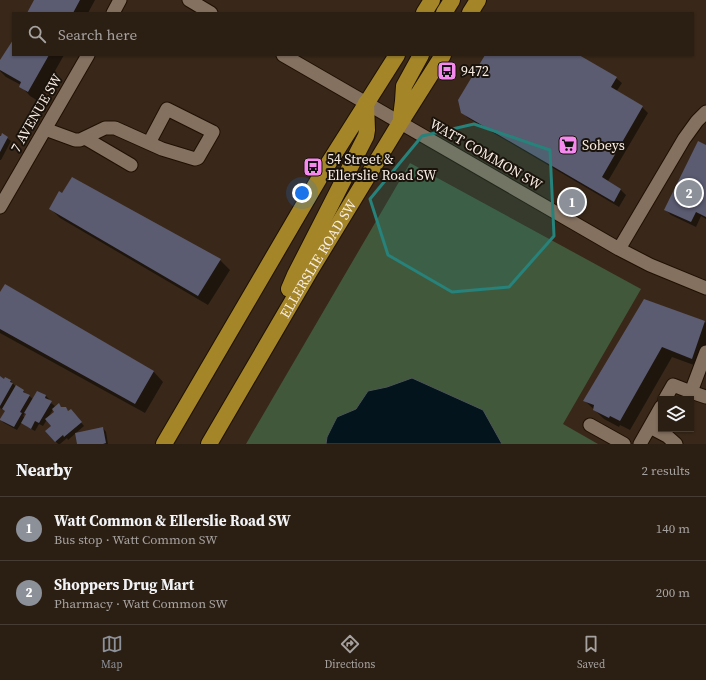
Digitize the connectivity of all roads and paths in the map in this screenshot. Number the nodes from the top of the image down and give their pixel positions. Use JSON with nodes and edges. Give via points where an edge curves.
{"nodes":[{"id":1,"x":120,"y":0,"type":"edge"},
{"id":2,"x":189,"y":0,"type":"edge"},
{"id":3,"x":432,"y":0,"type":"edge"},
{"id":4,"x":452,"y":0,"type":"edge"},
{"id":5,"x":478,"y":0,"type":"edge"},
{"id":6,"x":114,"y":12,"type":"edge"},
{"id":7,"x":209,"y":12,"type":"edge"},
{"id":8,"x":425,"y":12,"type":"edge"},
{"id":9,"x":445,"y":12,"type":"edge"},
{"id":10,"x":471,"y":12,"type":"edge"},
{"id":11,"x":87,"y":56,"type":"edge"},
{"id":12,"x":285,"y":56,"type":"edge"},
{"id":13,"x":396,"y":56,"type":"edge"},
{"id":14,"x":420,"y":56,"type":"edge"},
{"id":15,"x":442,"y":56,"type":"edge"},
{"id":16,"x":366,"y":104,"type":"junction"},
{"id":17,"x":706,"y":112,"type":"edge"},
{"id":18,"x":400,"y":123,"type":"junction"},
{"id":19,"x":45,"y":129,"type":"junction"},
{"id":20,"x":85,"y":138,"type":"junction"},
{"id":21,"x":149,"y":143,"type":"junction"},
{"id":22,"x":131,"y":165,"type":"dead end"},
{"id":23,"x":0,"y":208,"type":"edge"},
{"id":24,"x":620,"y":249,"type":"junction"},
{"id":25,"x":706,"y":288,"type":"edge"},
{"id":26,"x":271,"y":338,"type":"junction"},
{"id":27,"x":706,"y":352,"type":"edge"},
{"id":28,"x":691,"y":392,"type":"junction"},
{"id":29,"x":667,"y":396,"type":"edge"},
{"id":30,"x":706,"y":397,"type":"edge"},
{"id":31,"x":658,"y":412,"type":"edge"},
{"id":32,"x":590,"y":425,"type":"dead end"},
{"id":33,"x":650,"y":426,"type":"junction"},
{"id":34,"x":164,"y":444,"type":"edge"},
{"id":35,"x":209,"y":444,"type":"edge"},
{"id":36,"x":624,"y":444,"type":"edge"},
{"id":37,"x":640,"y":444,"type":"edge"},
{"id":38,"x":676,"y":444,"type":"edge"}],
"edges":[{"from":1,"to":6,"type":"street"},
{"from":2,"to":7,"type":"street"},
{"from":3,"to":8,"type":"main road"},
{"from":4,"to":9,"type":"main road"},
{"from":5,"to":10,"type":"main road"},
{"from":11,"to":19,"type":"street","name":"7 AVENUE SW"},
{"from":12,"to":16,"type":"street","name":"WATT COMMON SW"},
{"from":13,"to":16,"type":"main road"},
{"from":14,"to":18,"type":"main road","via":[[404,86]]},
{"from":15,"to":18,"type":"main road","name":"ELLERSLIE ROAD SW"},
{"from":16,"to":18,"type":"street","name":"WATT COMMON SW"},
{"from":16,"to":26,"type":"main road","via":[[366,136],[295,275]]},
{"from":16,"to":34,"type":"main road","via":[[323,172]]},
{"from":17,"to":24,"type":"street","via":[[684,138]]},
{"from":18,"to":24,"type":"street","name":"WATT COMMON SW"},
{"from":18,"to":26,"type":"main road","name":"ELLERSLIE ROAD SW"},
{"from":19,"to":20,"type":"street","via":[[74,140]]},
{"from":19,"to":23,"type":"street","name":"7 AVENUE SW"},
{"from":20,"to":21,"type":"street","via":[[105,128],[115,128]]},
{"from":20,"to":22,"type":"street"},
{"from":21,"to":21,"type":"street","via":[[195,159],[213,132],[168,109]]},
{"from":24,"to":25,"type":"street","name":"WATT COMMON SW","via":[[650,265]]},
{"from":26,"to":35,"type":"main road","name":"ELLERSLIE ROAD SW"},
{"from":27,"to":28,"type":"street"},
{"from":28,"to":29,"type":"street","via":[[673,385]]},
{"from":28,"to":30,"type":"street"},
{"from":31,"to":33,"type":"street"},
{"from":32,"to":36,"type":"street"},
{"from":33,"to":37,"type":"street"},
{"from":33,"to":38,"type":"street"}]}
